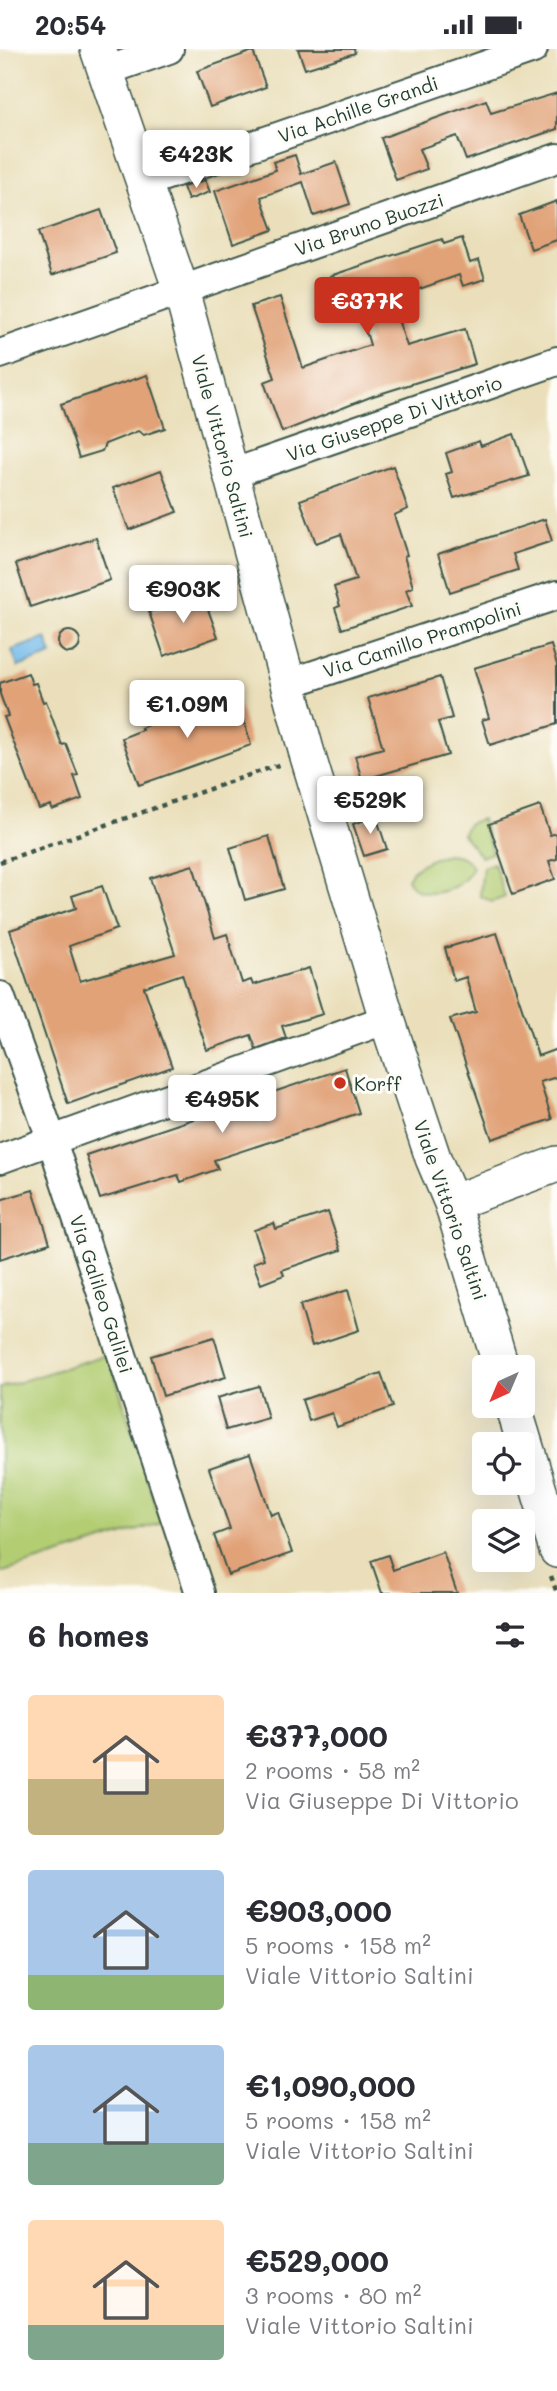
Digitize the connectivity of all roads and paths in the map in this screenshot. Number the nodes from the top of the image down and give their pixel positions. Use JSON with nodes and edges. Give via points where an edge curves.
{"nodes":[{"id":1,"x":169,"y":49,"type":"edge"},
{"id":2,"x":533,"y":49,"type":"edge"},
{"id":3,"x":102,"y":60,"type":"edge"},
{"id":4,"x":557,"y":158,"type":"edge"},
{"id":5,"x":144,"y":183,"type":"junction"},
{"id":6,"x":181,"y":289,"type":"junction"},
{"id":7,"x":0,"y":354,"type":"edge"},
{"id":8,"x":557,"y":361,"type":"edge"},
{"id":9,"x":231,"y":474,"type":"junction"},
{"id":10,"x":557,"y":595,"type":"edge"},
{"id":11,"x":287,"y":684,"type":"junction"},
{"id":12,"x":282,"y":764,"type":"dead end"},
{"id":13,"x":0,"y":862,"type":"edge"},
{"id":14,"x":0,"y":996,"type":"edge"},
{"id":15,"x":387,"y":1019,"type":"junction"},
{"id":16,"x":5,"y":1028,"type":"edge"},
{"id":17,"x":52,"y":1141,"type":"junction"},
{"id":18,"x":0,"y":1159,"type":"edge"},
{"id":19,"x":557,"y":1164,"type":"edge"},
{"id":20,"x":452,"y":1203,"type":"junction"},
{"id":21,"x":497,"y":1355,"type":"edge"},
{"id":22,"x":517,"y":1418,"type":"edge"},
{"id":23,"x":557,"y":1551,"type":"edge"},
{"id":24,"x":200,"y":1593,"type":"edge"}],
"edges":[{"from":1,"to":3,"type":"street"},
{"from":2,"to":5,"type":"street","name":"Via Achille Grandi"},
{"from":3,"to":5,"type":"street","name":"Viale Vittorio Saltini"},
{"from":4,"to":6,"type":"street","name":"Via Bruno Buozzi"},
{"from":5,"to":6,"type":"street","name":"Viale Vittorio Saltini"},
{"from":6,"to":7,"type":"street","name":"Via Bruno Buozzi"},
{"from":6,"to":9,"type":"street","name":"Viale Vittorio Saltini"},
{"from":8,"to":9,"type":"street","name":"Via Giuseppe Di Vittorio"},
{"from":9,"to":11,"type":"street","name":"Viale Vittorio Saltini"},
{"from":10,"to":11,"type":"street","name":"Via Camillo Prampolini"},
{"from":11,"to":15,"type":"street","name":"Viale Vittorio Saltini"},
{"from":12,"to":13,"type":"path"},
{"from":14,"to":16,"type":"street","name":"Via Galileo Galilei"},
{"from":15,"to":17,"type":"street"},
{"from":15,"to":20,"type":"street","name":"Viale Vittorio Saltini"},
{"from":16,"to":17,"type":"street","name":"Via Galileo Galilei"},
{"from":17,"to":18,"type":"street"},
{"from":17,"to":24,"type":"street","name":"Via Galileo Galilei"},
{"from":19,"to":20,"type":"street"},
{"from":20,"to":21,"type":"street","name":"Viale Vittorio Saltini"},
{"from":22,"to":23,"type":"street"}]}
